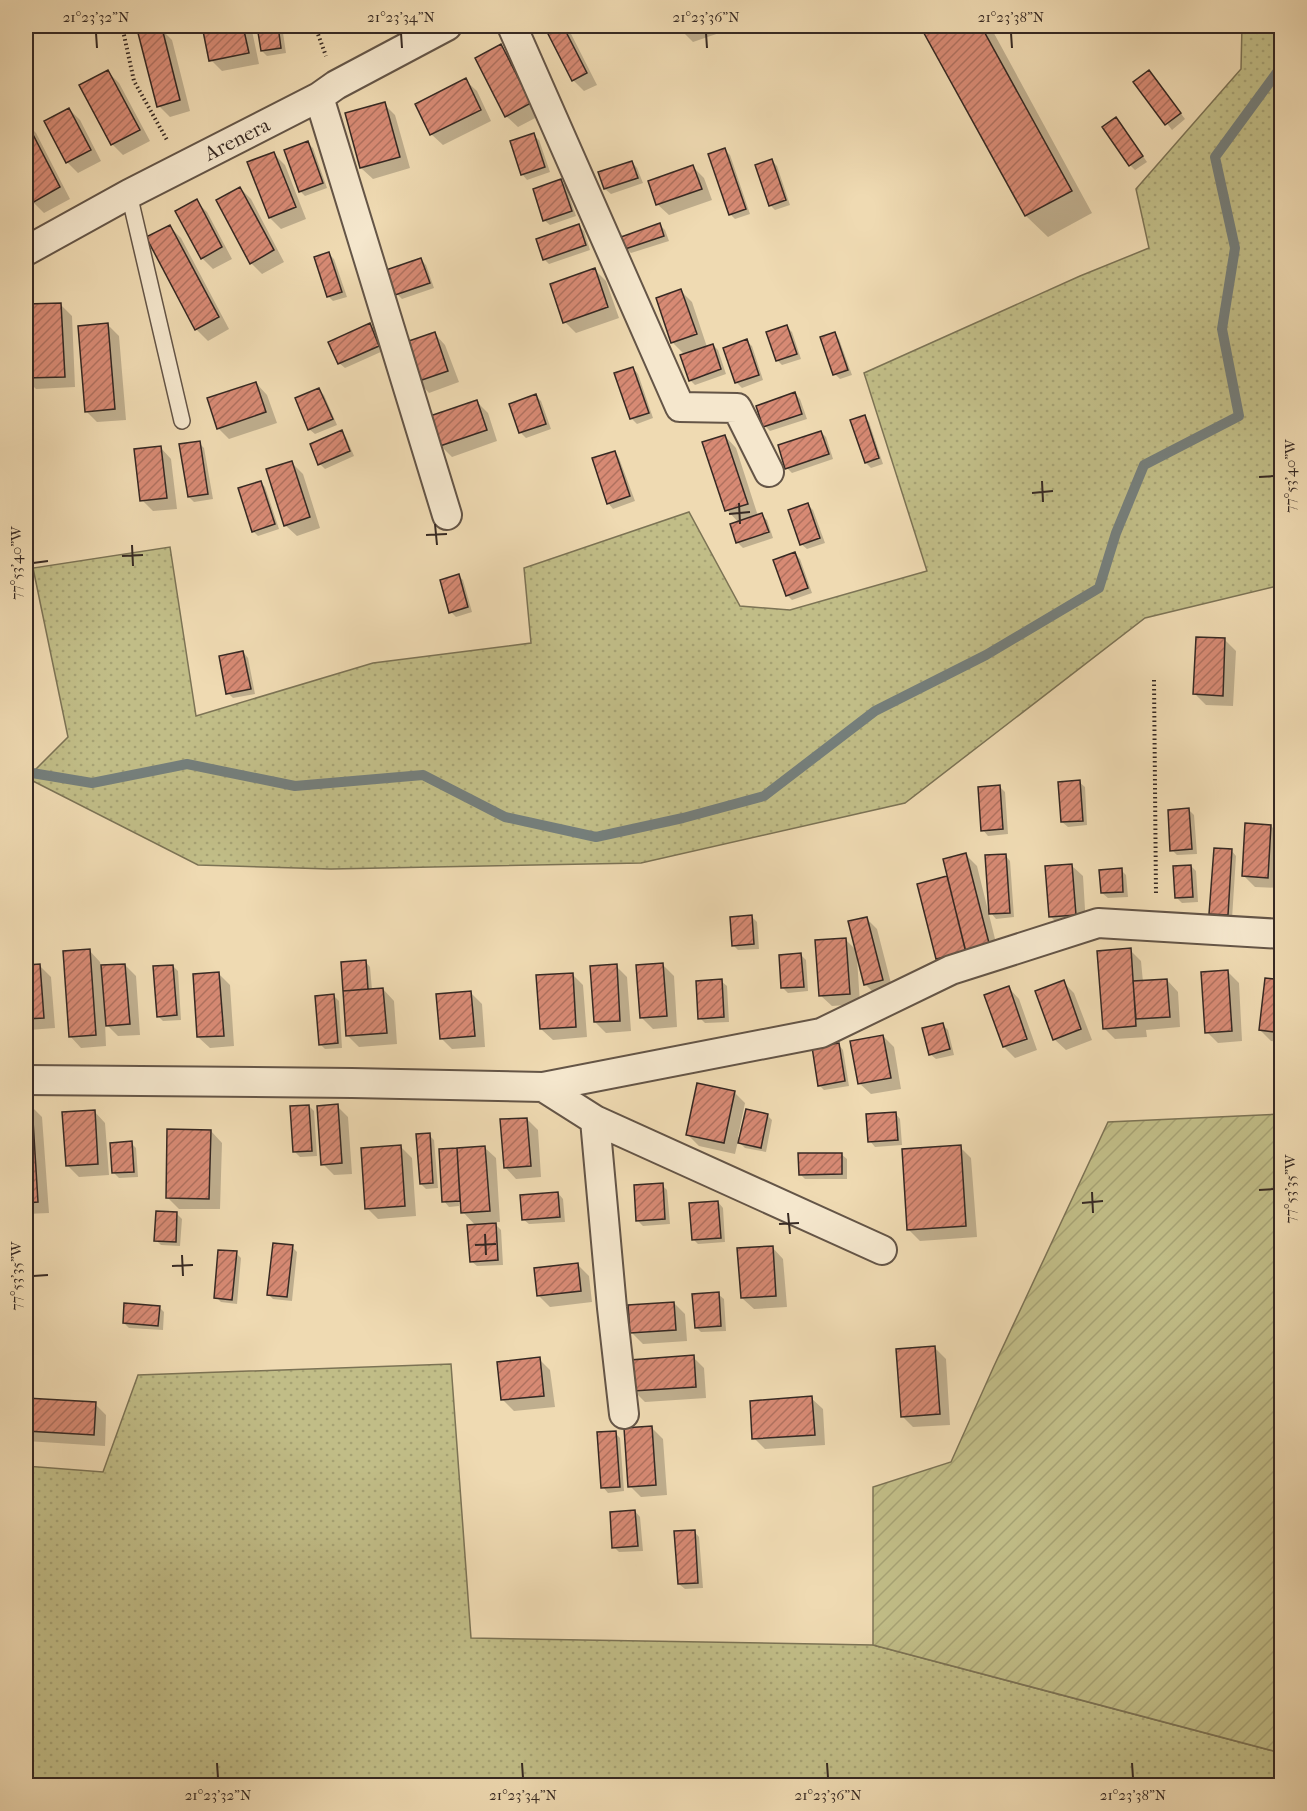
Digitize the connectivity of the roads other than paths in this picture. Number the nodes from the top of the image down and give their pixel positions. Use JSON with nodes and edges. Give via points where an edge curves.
{"nodes":[{"id":1,"x":447,"y":26,"type":"edge"},
{"id":2,"x":512,"y":26,"type":"edge"},
{"id":3,"x":319,"y":97,"type":"junction"},
{"id":4,"x":129,"y":194,"type":"junction"},
{"id":5,"x":26,"y":251,"type":"edge"},
{"id":6,"x":182,"y":421,"type":"dead end"},
{"id":7,"x":769,"y":472,"type":"dead end"},
{"id":8,"x":447,"y":515,"type":"dead end"},
{"id":9,"x":1281,"y":934,"type":"edge"},
{"id":10,"x":26,"y":1080,"type":"edge"},
{"id":11,"x":543,"y":1087,"type":"junction"},
{"id":12,"x":595,"y":1120,"type":"junction"},
{"id":13,"x":882,"y":1251,"type":"dead end"},
{"id":14,"x":624,"y":1414,"type":"dead end"}],
"edges":[{"from":1,"to":3,"type":"street","name":"Arenera"},
{"from":2,"to":7,"type":"street","via":[[680,406],[737,408]]},
{"from":3,"to":4,"type":"street","name":"Arenera"},
{"from":3,"to":8,"type":"street"},
{"from":4,"to":5,"type":"street","name":"Arenera"},
{"from":4,"to":6,"type":"lane"},
{"from":9,"to":11,"type":"street","via":[[1098,923],[951,970],[821,1033]]},
{"from":10,"to":11,"type":"street"},
{"from":11,"to":12,"type":"street"},
{"from":12,"to":13,"type":"street"},
{"from":12,"to":14,"type":"street"}]}
